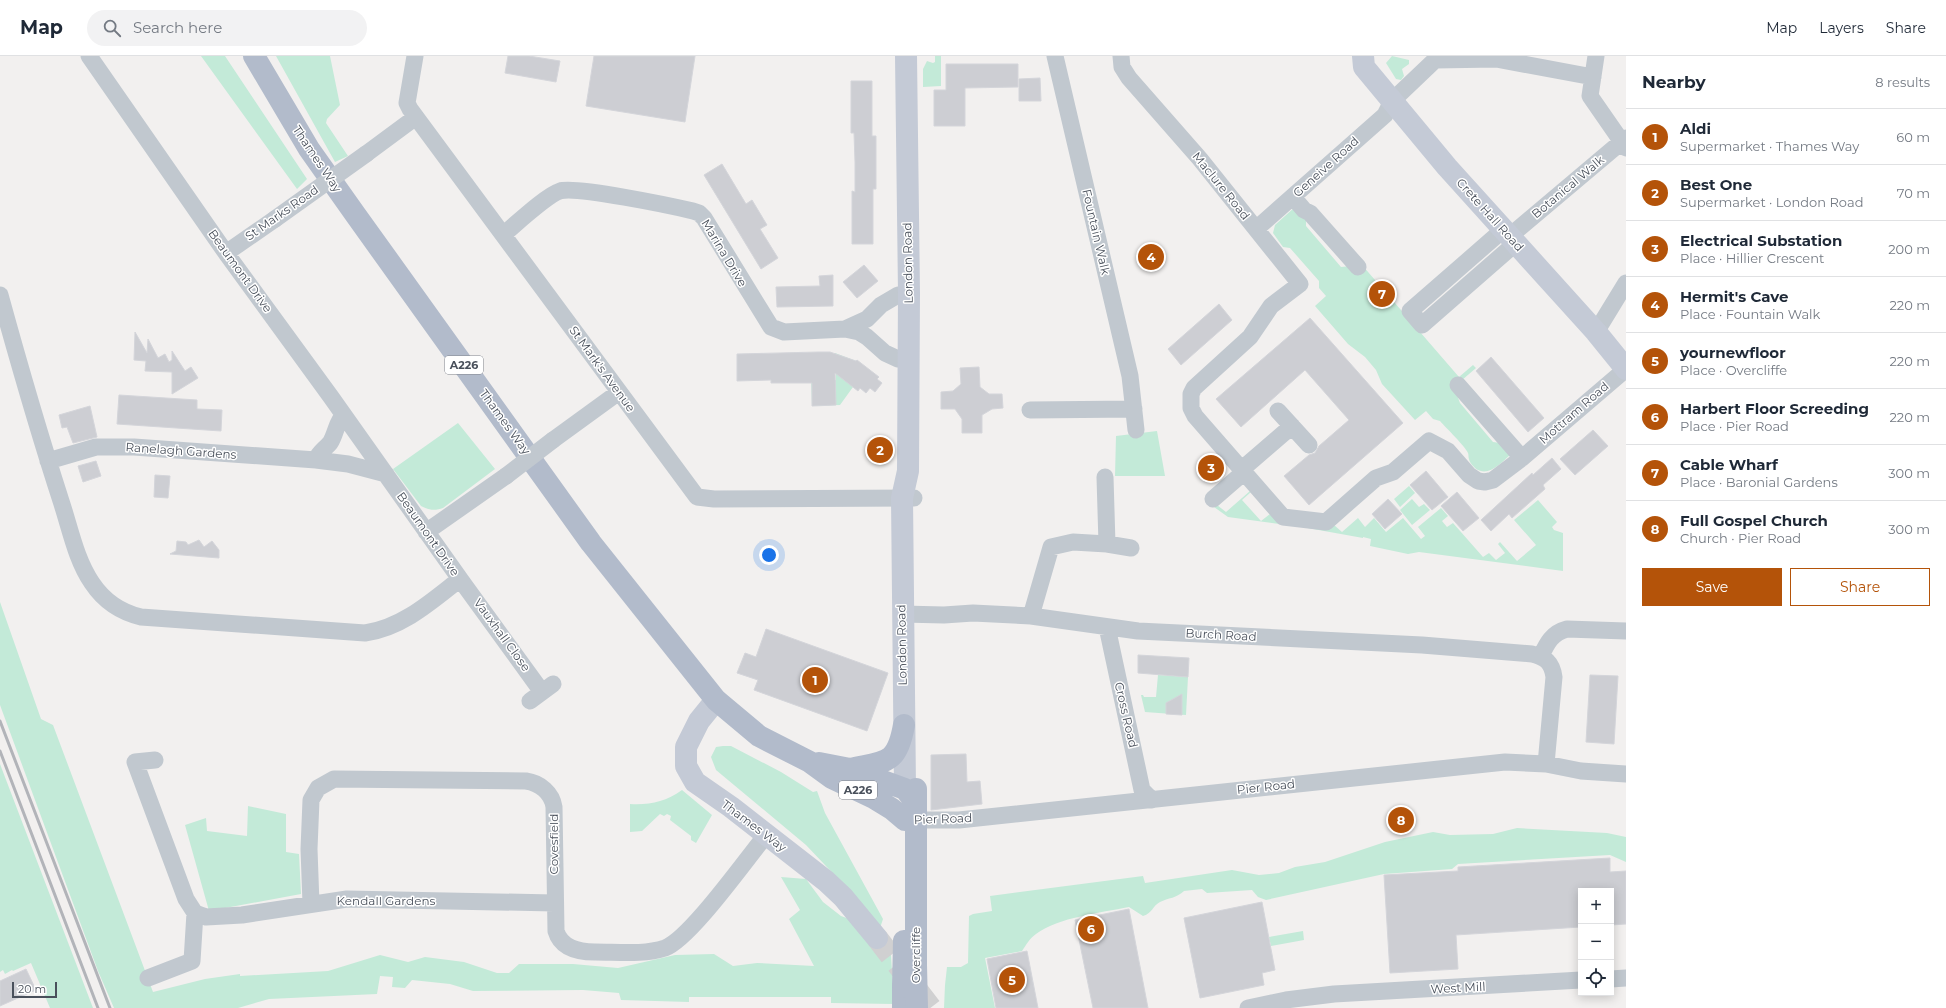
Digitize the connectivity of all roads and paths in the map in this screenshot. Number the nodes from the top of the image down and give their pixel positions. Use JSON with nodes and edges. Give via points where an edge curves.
{"nodes":[{"id":1,"x":89,"y":56,"type":"edge"},
{"id":2,"x":254,"y":56,"type":"edge"},
{"id":3,"x":415,"y":56,"type":"edge"},
{"id":4,"x":906,"y":56,"type":"edge"},
{"id":5,"x":1055,"y":56,"type":"edge"},
{"id":6,"x":1121,"y":56,"type":"edge"},
{"id":7,"x":1363,"y":56,"type":"edge"},
{"id":8,"x":1596,"y":56,"type":"edge"},
{"id":9,"x":1497,"y":57,"type":"edge"},
{"id":10,"x":1593,"y":77,"type":"junction"},
{"id":11,"x":1392,"y":101,"type":"junction"},
{"id":12,"x":416,"y":117,"type":"junction"},
{"id":13,"x":1624,"y":142,"type":"edge"},
{"id":14,"x":1293,"y":197,"type":"junction"},
{"id":15,"x":1256,"y":229,"type":"junction"},
{"id":16,"x":504,"y":234,"type":"junction"},
{"id":17,"x":1510,"y":236,"type":"junction"},
{"id":18,"x":226,"y":253,"type":"junction"},
{"id":19,"x":1358,"y":268,"type":"dead end"},
{"id":20,"x":1626,"y":283,"type":"edge"},
{"id":21,"x":909,"y":293,"type":"junction"},
{"id":22,"x":0,"y":295,"type":"edge"},
{"id":23,"x":845,"y":329,"type":"junction"},
{"id":24,"x":1596,"y":332,"type":"junction"},
{"id":25,"x":908,"y":360,"type":"junction"},
{"id":26,"x":1626,"y":369,"type":"edge"},
{"id":27,"x":1458,"y":385,"type":"dead end"},
{"id":28,"x":619,"y":392,"type":"junction"},
{"id":29,"x":1134,"y":409,"type":"junction"},
{"id":30,"x":1030,"y":410,"type":"dead end"},
{"id":31,"x":1278,"y":411,"type":"dead end"},
{"id":32,"x":344,"y":414,"type":"junction"},
{"id":33,"x":1292,"y":426,"type":"junction"},
{"id":34,"x":1136,"y":430,"type":"dead end"},
{"id":35,"x":1309,"y":446,"type":"dead end"},
{"id":36,"x":1522,"y":458,"type":"junction"},
{"id":37,"x":48,"y":460,"type":"junction"},
{"id":38,"x":316,"y":460,"type":"junction"},
{"id":39,"x":1242,"y":471,"type":"junction"},
{"id":40,"x":386,"y":474,"type":"junction"},
{"id":41,"x":1105,"y":477,"type":"dead end"},
{"id":42,"x":908,"y":498,"type":"junction"},
{"id":43,"x":1213,"y":499,"type":"dead end"},
{"id":44,"x":426,"y":532,"type":"junction"},
{"id":45,"x":1108,"y":544,"type":"junction"},
{"id":46,"x":1131,"y":548,"type":"dead end"},
{"id":47,"x":460,"y":579,"type":"junction"},
{"id":48,"x":909,"y":614,"type":"junction"},
{"id":49,"x":1030,"y":616,"type":"junction"},
{"id":50,"x":1107,"y":628,"type":"junction"},
{"id":51,"x":1626,"y":631,"type":"edge"},
{"id":52,"x":1541,"y":656,"type":"junction"},
{"id":53,"x":542,"y":692,"type":"dead end"},
{"id":54,"x":716,"y":700,"type":"junction"},
{"id":55,"x":904,"y":725,"type":"junction"},
{"id":56,"x":155,"y":760,"type":"dead end"},
{"id":57,"x":810,"y":762,"type":"junction"},
{"id":58,"x":1546,"y":764,"type":"junction"},
{"id":59,"x":850,"y":769,"type":"junction"},
{"id":60,"x":1626,"y":774,"type":"edge"},
{"id":61,"x":1152,"y":800,"type":"junction"},
{"id":62,"x":913,"y":807,"type":"junction"},
{"id":63,"x":767,"y":834,"type":"junction"},
{"id":64,"x":910,"y":902,"type":"junction"},
{"id":65,"x":554,"y":903,"type":"junction"},
{"id":66,"x":311,"y":904,"type":"junction"},
{"id":67,"x":195,"y":913,"type":"junction"},
{"id":68,"x":877,"y":938,"type":"tunnel mouth"},
{"id":69,"x":148,"y":978,"type":"dead end"},
{"id":70,"x":1626,"y":978,"type":"edge"},
{"id":71,"x":1614,"y":979,"type":"edge"},
{"id":72,"x":1578,"y":980,"type":"edge"},
{"id":73,"x":1335,"y":1001,"type":"edge"},
{"id":74,"x":904,"y":1008,"type":"edge"},
{"id":75,"x":917,"y":1008,"type":"edge"},
{"id":76,"x":1248,"y":1008,"type":"edge"}],
"edges":[{"from":1,"to":18,"type":"street","name":"Beaumont Drive"},
{"from":2,"to":54,"type":"main road","name":"Thames Way","number":"A226","via":[[309,149],[364,227],[591,543]]},
{"from":3,"to":12,"type":"street","name":"St Mark's Avenue","via":[[407,103]]},
{"from":4,"to":21,"type":"main road","name":"London Road"},
{"from":5,"to":29,"type":"street","name":"Fountain Walk","via":[[1130,376]]},
{"from":6,"to":15,"type":"street","name":"Maclure Road","via":[[1122,67],[1129,78],[1194,152]]},
{"from":7,"to":11,"type":"main road","name":"Crete Hall Road","via":[[1364,67]]},
{"from":8,"to":10,"type":"street"},
{"from":9,"to":10,"type":"street","name":"Geneive Road"},
{"from":9,"to":11,"type":"street","name":"Geneive Road","via":[[1435,60]]},
{"from":10,"to":13,"type":"street","via":[[1590,96]]},
{"from":11,"to":14,"type":"street","name":"Geneive Road","via":[[1384,115]]},
{"from":11,"to":17,"type":"main road","name":"Crete Hall Road"},
{"from":12,"to":16,"type":"street","name":"St Mark's Avenue"},
{"from":12,"to":18,"type":"street","name":"St Marks Road","bridge":true},
{"from":13,"to":17,"type":"street","name":"Botanical Walk"},
{"from":14,"to":15,"type":"street","name":"Geneive Road"},
{"from":14,"to":19,"type":"street"},
{"from":15,"to":39,"type":"street","name":"Maclure Road","via":[[1300,284],[1269,309],[1250,337],[1199,383],[1191,394],[1193,415]]},
{"from":16,"to":23,"type":"street","name":"Marina Drive","via":[[550,197],[565,190],[693,211],[704,218],[771,327],[784,332]]},
{"from":16,"to":28,"type":"street","name":"St Mark's Avenue"},
{"from":17,"to":17,"type":"street","via":[[1410,310],[1422,324]]},
{"from":17,"to":24,"type":"main road","name":"Crete Hall Road"},
{"from":18,"to":32,"type":"street","name":"Beaumont Drive"},
{"from":20,"to":24,"type":"street"},
{"from":21,"to":23,"type":"street","name":"Marina Drive","via":[[898,295],[883,304],[867,319]]},
{"from":21,"to":25,"type":"main road","name":"London Road"},
{"from":22,"to":37,"type":"street","name":"Beaumont Drive"},
{"from":23,"to":25,"type":"street","name":"Marina Drive","via":[[859,332],[884,353]]},
{"from":24,"to":26,"type":"main road","name":"Crete Hall Road"},
{"from":25,"to":42,"type":"main road","name":"London Road"},
{"from":26,"to":36,"type":"street","name":"Mottram Road"},
{"from":27,"to":36,"type":"street"},
{"from":28,"to":42,"type":"street","name":"St Mark's Avenue","via":[[695,495],[700,498]]},
{"from":28,"to":44,"type":"street","bridge":true},
{"from":29,"to":30,"type":"street"},
{"from":29,"to":34,"type":"street","name":"Fountain Walk"},
{"from":31,"to":33,"type":"street"},
{"from":32,"to":38,"type":"street","via":[[330,442]]},
{"from":32,"to":40,"type":"street","name":"Beaumont Drive"},
{"from":33,"to":35,"type":"street"},
{"from":33,"to":39,"type":"street"},
{"from":36,"to":39,"type":"street","name":"Mottram Road","via":[[1493,480],[1482,482],[1469,475],[1448,452],[1429,441],[1393,472],[1376,478],[1324,522],[1282,517]]},
{"from":37,"to":38,"type":"street","name":"Ranelagh Gardens","via":[[86,449],[110,446]]},
{"from":37,"to":47,"type":"street","name":"Beaumont Drive","via":[[87,575],[110,604],[134,615],[365,633],[381,630],[405,619]]},
{"from":38,"to":40,"type":"street","name":"Ranelagh Gardens","via":[[348,464]]},
{"from":39,"to":43,"type":"street"},
{"from":40,"to":44,"type":"street","name":"Beaumont Drive"},
{"from":41,"to":45,"type":"street"},
{"from":42,"to":48,"type":"main road","name":"London Road"},
{"from":44,"to":47,"type":"street","name":"Beaumont Drive"},
{"from":45,"to":46,"type":"street"},
{"from":45,"to":49,"type":"street","via":[[1073,542],[1051,547]]},
{"from":47,"to":53,"type":"street","name":"Vauxhall Close"},
{"from":48,"to":49,"type":"street","name":"Burch Road","via":[[973,613]]},
{"from":48,"to":55,"type":"main road","name":"London Road"},
{"from":48,"to":62,"type":"main road","name":"London Road"},
{"from":49,"to":50,"type":"street","name":"Burch Road"},
{"from":50,"to":52,"type":"street","name":"Burch Road","via":[[1422,645]]},
{"from":50,"to":61,"type":"street","name":"Cross Road","via":[[1142,790]]},
{"from":51,"to":52,"type":"street","via":[[1559,631],[1552,636]]},
{"from":52,"to":58,"type":"street","via":[[1549,661],[1554,677]]},
{"from":54,"to":57,"type":"main road","name":"Thames Way","number":"A226","via":[[759,736]]},
{"from":54,"to":63,"type":"main road","name":"Thames Way","via":[[699,722],[686,747],[686,766],[695,782]]},
{"from":55,"to":59,"type":"main road","number":"A226","via":[[900,744],[893,756],[881,762]]},
{"from":55,"to":62,"type":"main road","name":"London Road"},
{"from":56,"to":67,"type":"street","via":[[135,762],[186,899]]},
{"from":57,"to":59,"type":"main road","name":"Thames Way","number":"A226"},
{"from":57,"to":62,"type":"main road","name":"Thames Way","number":"A226","via":[[832,778],[892,809]]},
{"from":58,"to":60,"type":"street","name":"Pier Road","via":[[1581,771]]},
{"from":58,"to":61,"type":"street","name":"Pier Road","via":[[1504,762]]},
{"from":59,"to":62,"type":"main road","name":"Thames Way","number":"A226"},
{"from":61,"to":62,"type":"street","name":"Pier Road","via":[[959,820]]},
{"from":62,"to":64,"type":"main road","name":"London Road"},
{"from":63,"to":65,"type":"street","name":"Covesfield","via":[[680,939],[666,947],[641,951],[588,952],[572,948],[556,934]]},
{"from":63,"to":68,"type":"main road","name":"Thames Way","via":[[843,897]]},
{"from":64,"to":74,"type":"main road","name":"Overcliffe","bridge":true,"via":[[904,941]]},
{"from":64,"to":75,"type":"main road","name":"Overcliffe","bridge":true},
{"from":65,"to":66,"type":"street","name":"Kendall Gardens","via":[[347,900]]},
{"from":65,"to":66,"type":"street","name":"Covesfield","via":[[554,804],[548,793],[536,784],[526,781],[337,778],[322,785],[311,800]]},
{"from":66,"to":67,"type":"street","name":"Kendall Gardens","via":[[242,915],[206,917]]},
{"from":67,"to":69,"type":"street","via":[[192,961]]},
{"from":70,"to":71,"type":"street"},
{"from":72,"to":73,"type":"street","name":"West Mill"},
{"from":73,"to":76,"type":"street","name":"West Mill","via":[[1286,1000]]}]}
